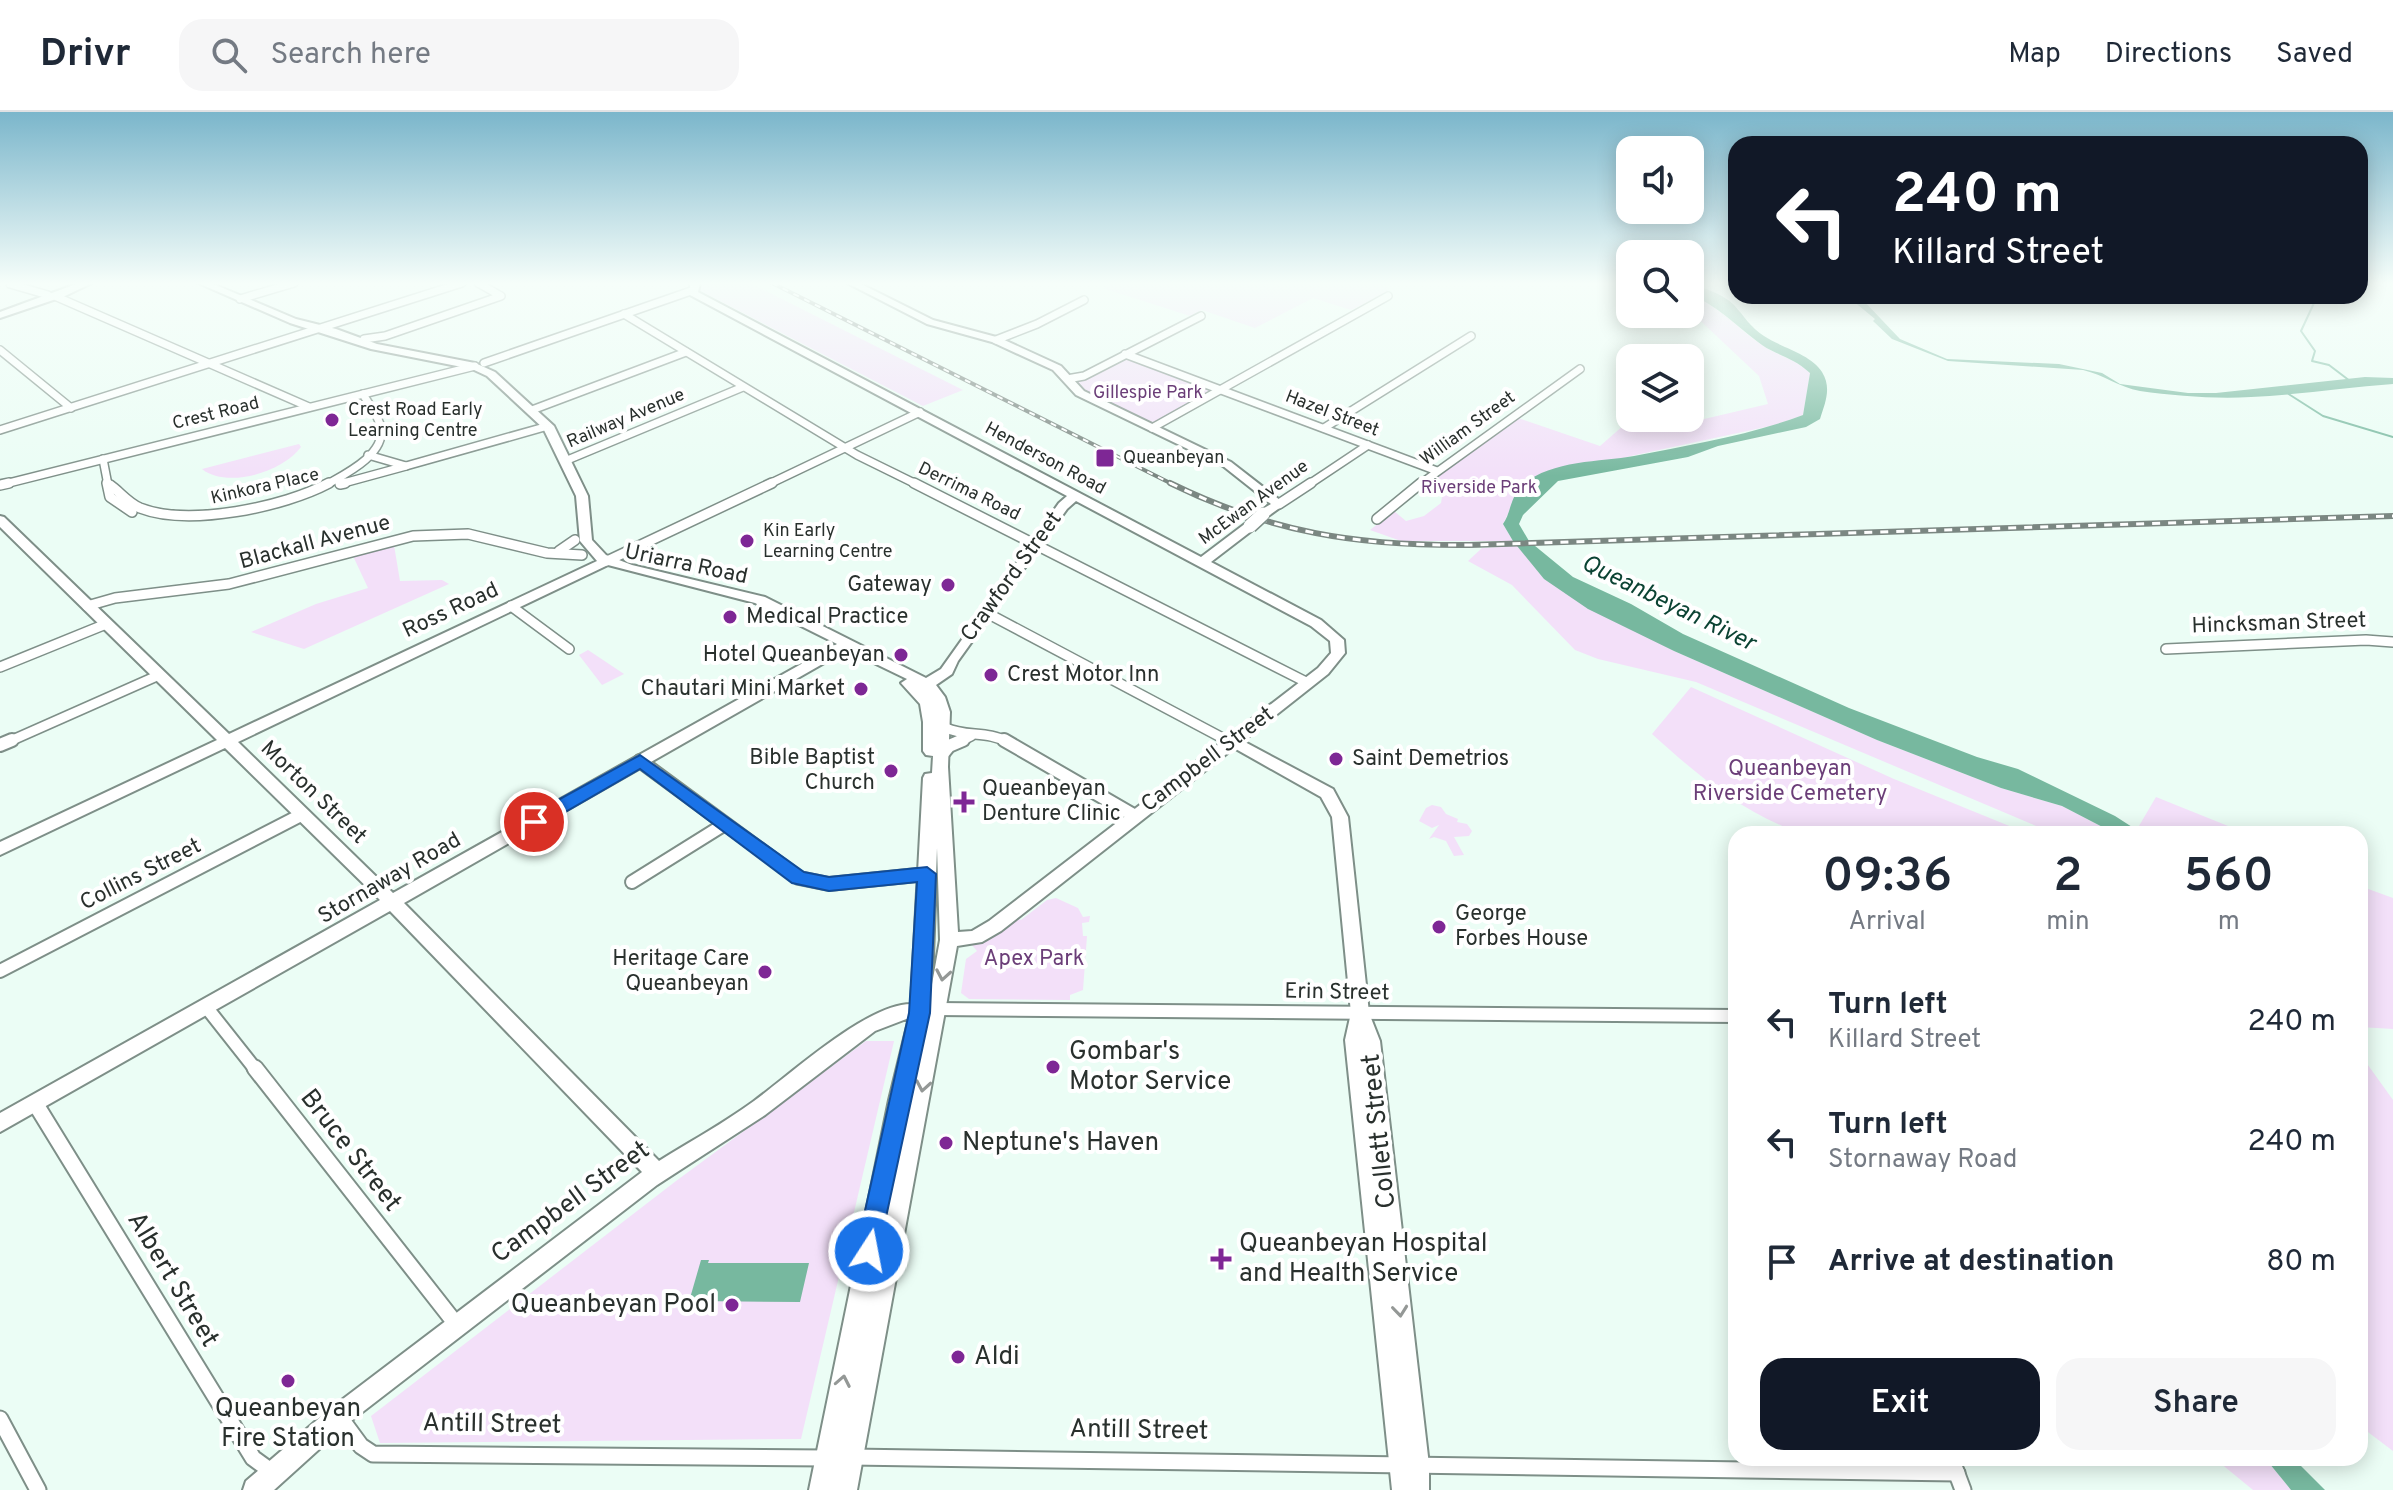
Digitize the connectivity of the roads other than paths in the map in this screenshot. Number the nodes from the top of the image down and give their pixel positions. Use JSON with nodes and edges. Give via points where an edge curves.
{"nodes":[{"id":1,"x":172,"y":347,"type":"edge"},
{"id":2,"x":261,"y":347,"type":"edge"},
{"id":3,"x":386,"y":347,"type":"edge"},
{"id":4,"x":391,"y":347,"type":"edge"},
{"id":5,"x":529,"y":347,"type":"edge"},
{"id":6,"x":678,"y":347,"type":"edge"},
{"id":7,"x":803,"y":347,"type":"edge"},
{"id":8,"x":1012,"y":347,"type":"edge"},
{"id":9,"x":1138,"y":347,"type":"edge"},
{"id":10,"x":1297,"y":347,"type":"edge"},
{"id":11,"x":1453,"y":347,"type":"edge"},
{"id":12,"x":0,"y":350,"type":"edge"},
{"id":13,"x":395,"y":350,"type":"junction"},
{"id":14,"x":686,"y":352,"type":"junction"},
{"id":15,"x":412,"y":353,"type":"junction"},
{"id":16,"x":1125,"y":354,"type":"junction"},
{"id":17,"x":452,"y":362,"type":"junction"},
{"id":18,"x":209,"y":363,"type":"junction"},
{"id":19,"x":479,"y":365,"type":"junction"},
{"id":20,"x":1580,"y":369,"type":"dead end"},
{"id":21,"x":439,"y":375,"type":"junction"},
{"id":22,"x":1067,"y":379,"type":"junction"},
{"id":23,"x":743,"y":387,"type":"junction"},
{"id":24,"x":1221,"y":390,"type":"junction"},
{"id":25,"x":363,"y":394,"type":"junction"},
{"id":26,"x":309,"y":407,"type":"junction"},
{"id":27,"x":71,"y":408,"type":"junction"},
{"id":28,"x":532,"y":410,"type":"junction"},
{"id":29,"x":920,"y":412,"type":"junction"},
{"id":30,"x":548,"y":426,"type":"junction"},
{"id":31,"x":1152,"y":428,"type":"junction"},
{"id":32,"x":1324,"y":428,"type":"junction"},
{"id":33,"x":0,"y":430,"type":"edge"},
{"id":34,"x":1368,"y":445,"type":"junction"},
{"id":35,"x":377,"y":446,"type":"junction"},
{"id":36,"x":844,"y":448,"type":"junction"},
{"id":37,"x":368,"y":455,"type":"junction"},
{"id":38,"x":103,"y":459,"type":"junction"},
{"id":39,"x":389,"y":460,"type":"junction"},
{"id":40,"x":565,"y":461,"type":"junction"},
{"id":41,"x":406,"y":466,"type":"junction"},
{"id":42,"x":1437,"y":471,"type":"junction"},
{"id":43,"x":350,"y":481,"type":"junction"},
{"id":44,"x":330,"y":484,"type":"junction"},
{"id":45,"x":0,"y":485,"type":"edge"},
{"id":46,"x":110,"y":485,"type":"junction"},
{"id":47,"x":1075,"y":496,"type":"junction"},
{"id":48,"x":584,"y":504,"type":"junction"},
{"id":49,"x":1279,"y":504,"type":"junction"},
{"id":50,"x":1377,"y":519,"type":"dead end"},
{"id":51,"x":0,"y":520,"type":"edge"},
{"id":52,"x":575,"y":540,"type":"junction"},
{"id":53,"x":1037,"y":543,"type":"junction"},
{"id":54,"x":551,"y":554,"type":"junction"},
{"id":55,"x":582,"y":555,"type":"junction"},
{"id":56,"x":602,"y":563,"type":"junction"},
{"id":57,"x":1201,"y":563,"type":"junction"},
{"id":58,"x":87,"y":606,"type":"junction"},
{"id":59,"x":511,"y":606,"type":"junction"},
{"id":60,"x":985,"y":612,"type":"junction"},
{"id":61,"x":106,"y":624,"type":"junction"},
{"id":62,"x":2393,"y":642,"type":"edge"},
{"id":63,"x":837,"y":645,"type":"junction"},
{"id":64,"x":569,"y":649,"type":"dead end"},
{"id":65,"x":2166,"y":649,"type":"dead end"},
{"id":66,"x":0,"y":667,"type":"edge"},
{"id":67,"x":157,"y":676,"type":"junction"},
{"id":68,"x":1308,"y":683,"type":"junction"},
{"id":69,"x":922,"y":685,"type":"junction"},
{"id":70,"x":943,"y":721,"type":"junction"},
{"id":71,"x":976,"y":735,"type":"junction"},
{"id":72,"x":227,"y":742,"type":"junction"},
{"id":73,"x":1231,"y":742,"type":"junction"},
{"id":74,"x":0,"y":745,"type":"edge"},
{"id":75,"x":640,"y":761,"type":"junction"},
{"id":76,"x":939,"y":762,"type":"junction"},
{"id":77,"x":301,"y":815,"type":"junction"},
{"id":78,"x":1135,"y":816,"type":"junction"},
{"id":79,"x":725,"y":824,"type":"junction"},
{"id":80,"x":0,"y":849,"type":"edge"},
{"id":81,"x":947,"y":872,"type":"junction"},
{"id":82,"x":927,"y":874,"type":"junction"},
{"id":83,"x":632,"y":882,"type":"dead end"},
{"id":84,"x":392,"y":902,"type":"junction"},
{"id":85,"x":949,"y":940,"type":"junction"},
{"id":86,"x":0,"y":971,"type":"edge"},
{"id":87,"x":207,"y":1008,"type":"junction"},
{"id":88,"x":928,"y":1011,"type":"junction"},
{"id":89,"x":1360,"y":1013,"type":"junction"},
{"id":90,"x":1728,"y":1016,"type":"edge"},
{"id":91,"x":35,"y":1103,"type":"junction"},
{"id":92,"x":0,"y":1123,"type":"edge"},
{"id":93,"x":657,"y":1173,"type":"junction"},
{"id":94,"x":456,"y":1324,"type":"junction"},
{"id":95,"x":339,"y":1416,"type":"junction"},
{"id":96,"x":0,"y":1419,"type":"edge"},
{"id":97,"x":839,"y":1457,"type":"junction"},
{"id":98,"x":1411,"y":1473,"type":"edge"},
{"id":99,"x":1957,"y":1474,"type":"edge"},
{"id":100,"x":275,"y":1482,"type":"edge"},
{"id":101,"x":38,"y":1490,"type":"edge"},
{"id":102,"x":255,"y":1490,"type":"edge"},
{"id":103,"x":821,"y":1490,"type":"edge"},
{"id":104,"x":845,"y":1490,"type":"edge"},
{"id":105,"x":1404,"y":1490,"type":"edge"}],
"edges":[{"from":1,"to":18,"type":"street"},
{"from":2,"to":18,"type":"street"},
{"from":3,"to":13,"type":"street","name":"Uriarra Road"},
{"from":4,"to":13,"type":"street","name":"Uriarra Road"},
{"from":5,"to":19,"type":"street","name":"Crest Road"},
{"from":6,"to":14,"type":"street","name":"Derrima Road"},
{"from":7,"to":29,"type":"street","name":"Henderson Road"},
{"from":8,"to":22,"type":"street","via":[[1057,368]]},
{"from":9,"to":16,"type":"street"},
{"from":10,"to":24,"type":"street"},
{"from":11,"to":32,"type":"street"},
{"from":12,"to":27,"type":"street"},
{"from":13,"to":15,"type":"street","name":"Uriarra Road"},
{"from":14,"to":23,"type":"street","name":"Derrima Road"},
{"from":14,"to":28,"type":"street"},
{"from":15,"to":17,"type":"street","name":"Uriarra Road"},
{"from":15,"to":19,"type":"street","name":"Uriarra Road"},
{"from":16,"to":22,"type":"street"},
{"from":16,"to":24,"type":"street","name":"Hazel Street"},
{"from":17,"to":19,"type":"street","name":"Uriarra Road"},
{"from":17,"to":21,"type":"street","via":[[455,367]]},
{"from":18,"to":26,"type":"street"},
{"from":18,"to":27,"type":"street"},
{"from":19,"to":21,"type":"street","name":"Crest Road"},
{"from":19,"to":28,"type":"street","name":"Uriarra Road"},
{"from":20,"to":42,"type":"street","name":"William Street"},
{"from":21,"to":25,"type":"street","name":"Crest Road"},
{"from":22,"to":31,"type":"street","via":[[1086,396]]},
{"from":23,"to":36,"type":"street","name":"Derrima Road"},
{"from":23,"to":40,"type":"street","name":"Railway Avenue"},
{"from":24,"to":31,"type":"street"},
{"from":24,"to":32,"type":"street","name":"Hazel Street"},
{"from":25,"to":26,"type":"street","name":"Crest Road"},
{"from":25,"to":35,"type":"street","via":[[380,426]]},
{"from":26,"to":38,"type":"street","name":"Crest Road"},
{"from":27,"to":33,"type":"street"},
{"from":28,"to":30,"type":"street","name":"Uriarra Road"},
{"from":29,"to":36,"type":"street","name":"Ross Road"},
{"from":29,"to":47,"type":"street","name":"Henderson Road"},
{"from":30,"to":40,"type":"street","name":"Uriarra Road"},
{"from":30,"to":41,"type":"street","name":"Kinkora Place"},
{"from":31,"to":49,"type":"street","via":[[1227,464]]},
{"from":32,"to":34,"type":"street","name":"Hazel Street"},
{"from":34,"to":42,"type":"street","name":"Hazel Street"},
{"from":34,"to":49,"type":"street","name":"McEwan Avenue"},
{"from":35,"to":37,"type":"street","name":"Kinkora Place"},
{"from":35,"to":39,"type":"street"},
{"from":36,"to":53,"type":"street","name":"Derrima Road"},
{"from":36,"to":56,"type":"street","name":"Ross Road"},
{"from":37,"to":39,"type":"street"},
{"from":37,"to":44,"type":"street","name":"Kinkora Place"},
{"from":38,"to":45,"type":"street","name":"Crest Road"},
{"from":38,"to":46,"type":"street","name":"Kinkora Place"},
{"from":39,"to":41,"type":"street"},
{"from":40,"to":48,"type":"street","name":"Uriarra Road"},
{"from":41,"to":43,"type":"street","name":"Kinkora Place"},
{"from":42,"to":50,"type":"street","name":"William Street"},
{"from":43,"to":44,"type":"street","name":"Kinkora Place"},
{"from":43,"to":46,"type":"street","name":"Kinkora Place","via":[[249,511],[193,518],[129,511],[112,501]]},
{"from":44,"to":46,"type":"street","name":"Kinkora Place","via":[[252,506],[191,514],[141,508]]},
{"from":47,"to":53,"type":"street","name":"Crawford Street"},
{"from":47,"to":57,"type":"street","name":"Henderson Road"},
{"from":48,"to":52,"type":"street"},
{"from":48,"to":56,"type":"street","name":"Uriarra Road","via":[[586,541]]},
{"from":49,"to":57,"type":"street","name":"McEwan Avenue","bridge":true},
{"from":51,"to":58,"type":"street","name":"Morton Street"},
{"from":52,"to":54,"type":"street"},
{"from":52,"to":55,"type":"street","name":"Uriarra Road"},
{"from":53,"to":60,"type":"street","name":"Crawford Street"},
{"from":53,"to":68,"type":"street","name":"Derrima Road"},
{"from":54,"to":55,"type":"street","name":"Blackall Avenue"},
{"from":54,"to":58,"type":"street","name":"Blackall Avenue","via":[[477,535],[413,536],[229,584]]},
{"from":55,"to":56,"type":"street","name":"Uriarra Road"},
{"from":56,"to":59,"type":"street","name":"Ross Road"},
{"from":56,"to":63,"type":"street","name":"Uriarra Road","via":[[760,600]]},
{"from":57,"to":68,"type":"street","name":"Henderson Road","via":[[1332,634],[1338,653]]},
{"from":58,"to":61,"type":"street","name":"Morton Street"},
{"from":59,"to":64,"type":"street"},
{"from":59,"to":72,"type":"street","name":"Ross Road"},
{"from":60,"to":69,"type":"street","name":"Crawford Street","via":[[947,671]]},
{"from":60,"to":73,"type":"street","name":"Collett Street"},
{"from":61,"to":66,"type":"street"},
{"from":61,"to":67,"type":"street","name":"Morton Street"},
{"from":62,"to":65,"type":"street","name":"Hincksman Street"},
{"from":63,"to":69,"type":"street","name":"Uriarra Road"},
{"from":63,"to":75,"type":"street","name":"Stornaway Road"},
{"from":67,"to":72,"type":"street","name":"Morton Street"},
{"from":67,"to":74,"type":"street"},
{"from":68,"to":73,"type":"street","name":"Campbell Street"},
{"from":69,"to":70,"type":"street","via":[[941,703]]},
{"from":69,"to":82,"type":"street","via":[[930,717]]},
{"from":70,"to":71,"type":"street","via":[[951,731]]},
{"from":70,"to":76,"type":"street"},
{"from":71,"to":76,"type":"street","via":[[949,746]]},
{"from":71,"to":78,"type":"street","via":[[1009,742]]},
{"from":72,"to":77,"type":"street","name":"Morton Street"},
{"from":72,"to":80,"type":"street","name":"Ross Road"},
{"from":73,"to":78,"type":"street","name":"Campbell Street"},
{"from":73,"to":89,"type":"street","name":"Collett Street","via":[[1320,789],[1337,807]]},
{"from":75,"to":79,"type":"street"},
{"from":75,"to":84,"type":"street","name":"Stornaway Road"},
{"from":76,"to":81,"type":"street"},
{"from":77,"to":84,"type":"street","name":"Morton Street"},
{"from":77,"to":86,"type":"street","name":"Collins Street"},
{"from":78,"to":85,"type":"street","name":"Campbell Street","via":[[985,933]]},
{"from":79,"to":82,"type":"street","via":[[786,870],[813,882]]},
{"from":79,"to":83,"type":"street"},
{"from":81,"to":82,"type":"street"},
{"from":81,"to":85,"type":"street"},
{"from":82,"to":88,"type":"street"},
{"from":84,"to":87,"type":"street","name":"Stornaway Road"},
{"from":84,"to":93,"type":"street","name":"Morton Street"},
{"from":85,"to":88,"type":"street","one_way":true},
{"from":87,"to":91,"type":"street","name":"Stornaway Road"},
{"from":87,"to":94,"type":"street","name":"Bruce Street"},
{"from":88,"to":89,"type":"street","name":"Erin Street"},
{"from":88,"to":93,"type":"street","name":"Campbell Street","via":[[903,1011],[868,1026],[758,1109]]},
{"from":88,"to":97,"type":"street"},
{"from":89,"to":90,"type":"street","name":"Erin Street"},
{"from":89,"to":98,"type":"street","name":"Collett Street","via":[[1355,1040]]},
{"from":91,"to":92,"type":"street","name":"Stornaway Road"},
{"from":91,"to":100,"type":"street","name":"Albert Street","via":[[253,1458]]},
{"from":93,"to":94,"type":"street","name":"Campbell Street"},
{"from":94,"to":95,"type":"street","name":"Campbell Street"},
{"from":95,"to":97,"type":"street","name":"Antill Street","via":[[373,1454]]},
{"from":95,"to":100,"type":"street","name":"Campbell Street"},
{"from":96,"to":101,"type":"street"},
{"from":97,"to":98,"type":"street","name":"Antill Street"},
{"from":97,"to":103,"type":"street"},
{"from":97,"to":104,"type":"street"},
{"from":98,"to":99,"type":"street","name":"Antill Street"},
{"from":98,"to":105,"type":"street","name":"Collett Street"},
{"from":100,"to":102,"type":"street","name":"Campbell Street"}]}
